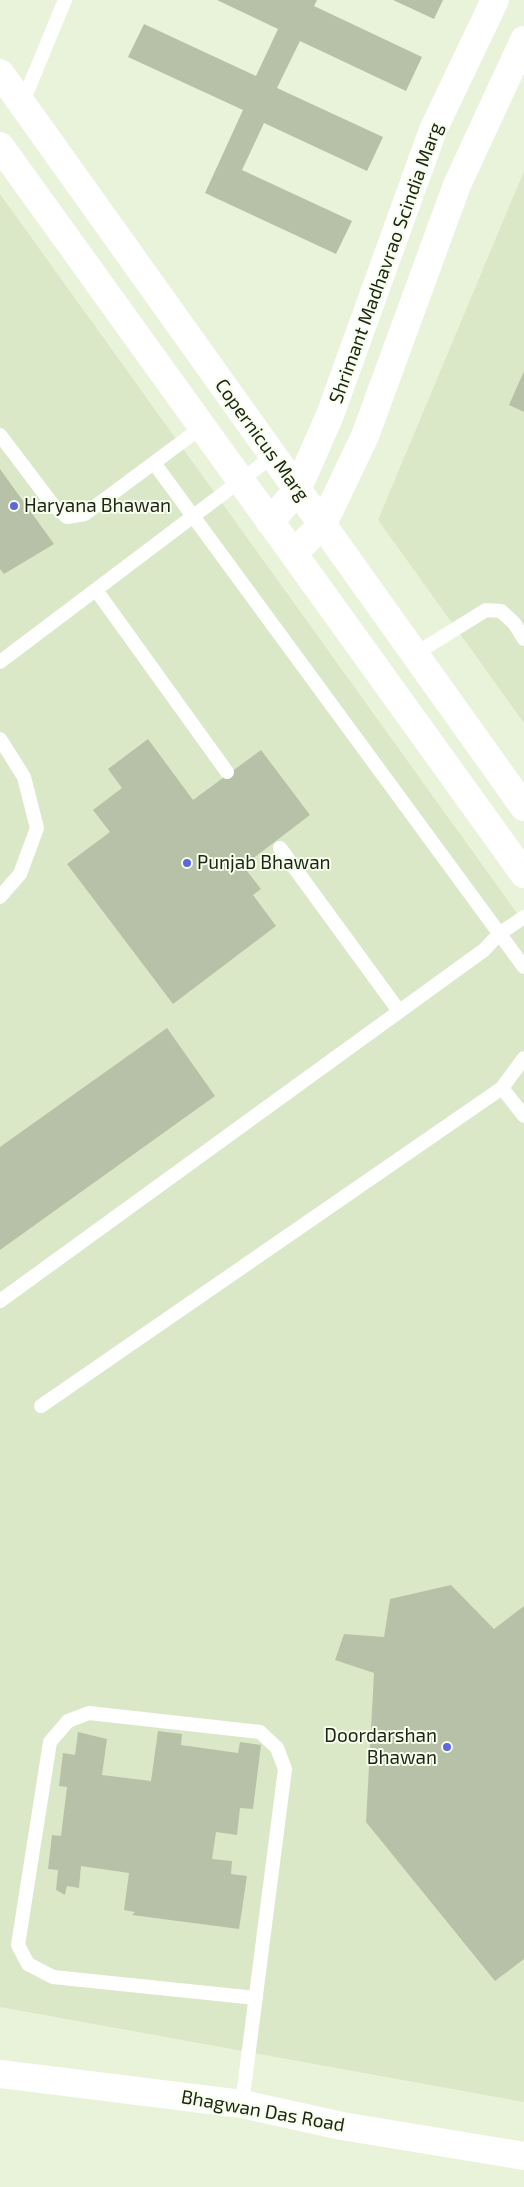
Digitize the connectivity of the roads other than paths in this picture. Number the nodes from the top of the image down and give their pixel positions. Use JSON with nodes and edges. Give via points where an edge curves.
{"nodes":[{"id":1,"x":65,"y":0,"type":"edge"},
{"id":2,"x":496,"y":0,"type":"edge"},
{"id":3,"x":524,"y":40,"type":"edge"},
{"id":4,"x":0,"y":73,"type":"edge"},
{"id":5,"x":22,"y":104,"type":"junction"},
{"id":6,"x":0,"y":146,"type":"edge"},
{"id":7,"x":119,"y":241,"type":"junction"},
{"id":8,"x":87,"y":267,"type":"junction"},
{"id":9,"x":202,"y":428,"type":"junction"},
{"id":10,"x":0,"y":435,"type":"edge"},
{"id":11,"x":273,"y":456,"type":"junction"},
{"id":12,"x":154,"y":463,"type":"junction"},
{"id":13,"x":241,"y":480,"type":"junction"},
{"id":14,"x":297,"y":490,"type":"junction"},
{"id":15,"x":195,"y":516,"type":"junction"},
{"id":16,"x":270,"y":522,"type":"junction"},
{"id":17,"x":323,"y":524,"type":"junction"},
{"id":18,"x":294,"y":553,"type":"junction"},
{"id":19,"x":96,"y":590,"type":"junction"},
{"id":20,"x":524,"y":639,"type":"edge"},
{"id":21,"x":415,"y":654,"type":"junction"},
{"id":22,"x":0,"y":662,"type":"edge"},
{"id":23,"x":0,"y":739,"type":"edge"},
{"id":24,"x":227,"y":772,"type":"dead end"},
{"id":25,"x":523,"y":804,"type":"edge"},
{"id":26,"x":280,"y":848,"type":"dead end"},
{"id":27,"x":524,"y":874,"type":"edge"},
{"id":28,"x":0,"y":897,"type":"edge"},
{"id":29,"x":524,"y":917,"type":"edge"},
{"id":30,"x":499,"y":934,"type":"junction"},
{"id":31,"x":524,"y":967,"type":"edge"},
{"id":32,"x":400,"y":1011,"type":"junction"},
{"id":33,"x":524,"y":1058,"type":"edge"},
{"id":34,"x":502,"y":1088,"type":"junction"},
{"id":35,"x":524,"y":1116,"type":"edge"},
{"id":36,"x":0,"y":1301,"type":"edge"},
{"id":37,"x":41,"y":1406,"type":"dead end"},
{"id":38,"x":256,"y":1998,"type":"junction"},
{"id":39,"x":0,"y":2074,"type":"edge"},
{"id":40,"x":242,"y":2104,"type":"junction"},
{"id":41,"x":524,"y":2156,"type":"edge"}],
"edges":[{"from":1,"to":5,"type":"lane"},
{"from":2,"to":14,"type":"street","name":"Shrimant Madhavrao Scindia Marg","via":[[433,130],[330,415]]},
{"from":3,"to":17,"type":"street","name":"Shrimant Madhavrao Scindia Marg","via":[[457,185],[365,436]]},
{"from":4,"to":5,"type":"street","name":"Copernicus Marg"},
{"from":5,"to":7,"type":"street","name":"Copernicus Marg"},
{"from":6,"to":8,"type":"street"},
{"from":7,"to":8,"type":"street"},
{"from":7,"to":11,"type":"street","name":"Copernicus Marg"},
{"from":8,"to":9,"type":"street"},
{"from":9,"to":12,"type":"lane"},
{"from":9,"to":13,"type":"street"},
{"from":10,"to":12,"type":"lane","via":[[53,505],[67,517],[85,514]]},
{"from":11,"to":13,"type":"lane"},
{"from":11,"to":14,"type":"street","name":"Copernicus Marg"},
{"from":12,"to":15,"type":"lane"},
{"from":13,"to":15,"type":"lane"},
{"from":13,"to":16,"type":"street"},
{"from":14,"to":16,"type":"street","name":"Shrimant Madhavrao Scindia Marg"},
{"from":14,"to":17,"type":"street","name":"Copernicus Marg"},
{"from":15,"to":19,"type":"lane"},
{"from":15,"to":30,"type":"lane"},
{"from":16,"to":18,"type":"street"},
{"from":17,"to":18,"type":"street","name":"Shrimant Madhavrao Scindia Marg"},
{"from":17,"to":21,"type":"street","name":"Copernicus Marg"},
{"from":18,"to":27,"type":"street"},
{"from":19,"to":22,"type":"lane"},
{"from":19,"to":24,"type":"lane"},
{"from":20,"to":21,"type":"lane","via":[[501,611],[486,610]]},
{"from":21,"to":25,"type":"street","name":"Copernicus Marg"},
{"from":23,"to":28,"type":"lane","via":[[24,777],[37,828],[20,874]]},
{"from":26,"to":32,"type":"lane"},
{"from":29,"to":30,"type":"lane"},
{"from":30,"to":31,"type":"lane"},
{"from":30,"to":32,"type":"lane","via":[[484,950]]},
{"from":32,"to":36,"type":"lane"},
{"from":33,"to":34,"type":"lane"},
{"from":34,"to":35,"type":"lane"},
{"from":34,"to":37,"type":"lane"},
{"from":38,"to":38,"type":"lane","via":[[285,1769],[278,1748],[260,1732],[88,1713],[68,1721],[50,1742],[18,1945],[28,1964],[53,1977]]},
{"from":38,"to":40,"type":"lane"},
{"from":39,"to":40,"type":"street","name":"Bhagwan Das Road"},
{"from":40,"to":41,"type":"street","name":"Bhagwan Das Road","via":[[342,2126]]}]}
